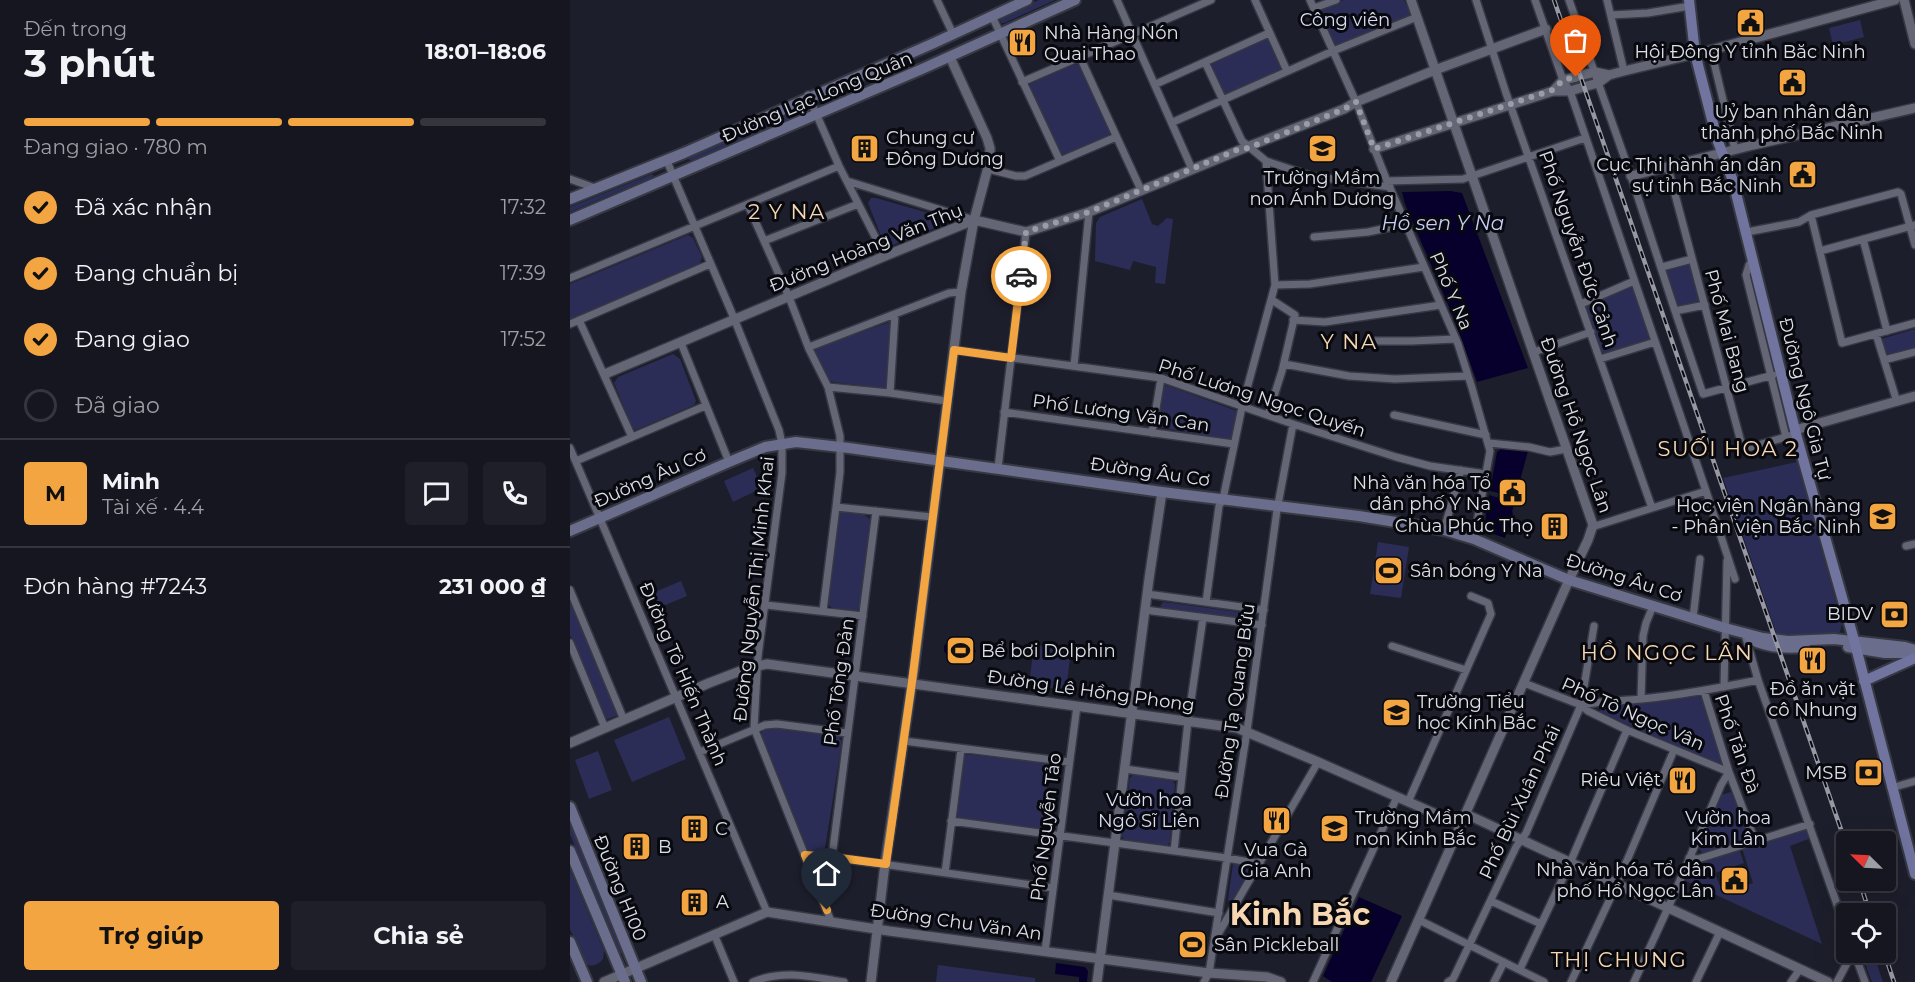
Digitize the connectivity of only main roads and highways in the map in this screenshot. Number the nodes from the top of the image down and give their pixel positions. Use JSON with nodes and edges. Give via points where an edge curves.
{"nodes":[{"id":1,"x":1028,"y":0,"type":"edge"},
{"id":2,"x":1075,"y":0,"type":"edge"},
{"id":3,"x":1690,"y":3,"type":"edge"},
{"id":4,"x":570,"y":199,"type":"edge"},
{"id":5,"x":570,"y":220,"type":"edge"},
{"id":6,"x":570,"y":531,"type":"edge"},
{"id":7,"x":1725,"y":628,"type":"junction"},
{"id":8,"x":1855,"y":644,"type":"junction"},
{"id":9,"x":1915,"y":652,"type":"edge"},
{"id":10,"x":1915,"y":658,"type":"edge"},
{"id":11,"x":1864,"y":681,"type":"junction"},
{"id":12,"x":570,"y":807,"type":"edge"},
{"id":13,"x":570,"y":851,"type":"edge"},
{"id":14,"x":1915,"y":874,"type":"edge"},
{"id":15,"x":570,"y":942,"type":"edge"},
{"id":16,"x":623,"y":978,"type":"edge"},
{"id":17,"x":587,"y":982,"type":"edge"},
{"id":18,"x":640,"y":982,"type":"edge"}],
"edges":[{"from":1,"to":4,"type":"main road","name":"Đường Lạc Long Quân"},
{"from":2,"to":5,"type":"main road","name":"Đường Lạc Long Quân"},
{"from":3,"to":8,"type":"main road","name":"Đường Ngô Gia Tự","via":[[1695,53],[1747,232],[1776,374]]},
{"from":6,"to":7,"type":"main road","name":"Đường Âu Cơ","via":[[765,447],[796,442],[1444,530],[1569,580]]},
{"from":7,"to":8,"type":"main road","name":"Đường Âu Cơ","via":[[1763,638],[1834,639]]},
{"from":7,"to":8,"type":"main road","name":"Đường Âu Cơ","via":[[1763,645],[1788,649]]},
{"from":8,"to":9,"type":"main road","via":[[1885,653]]},
{"from":8,"to":11,"type":"main road","name":"Đường Ngô Gia Tự"},
{"from":10,"to":11,"type":"main road"},
{"from":11,"to":14,"type":"main road","name":"Đường Ngô Gia Tự"},
{"from":12,"to":18,"type":"main road","name":"Đường H100"},
{"from":13,"to":16,"type":"main road","name":"Đường H100"},
{"from":15,"to":17,"type":"main road"}]}
